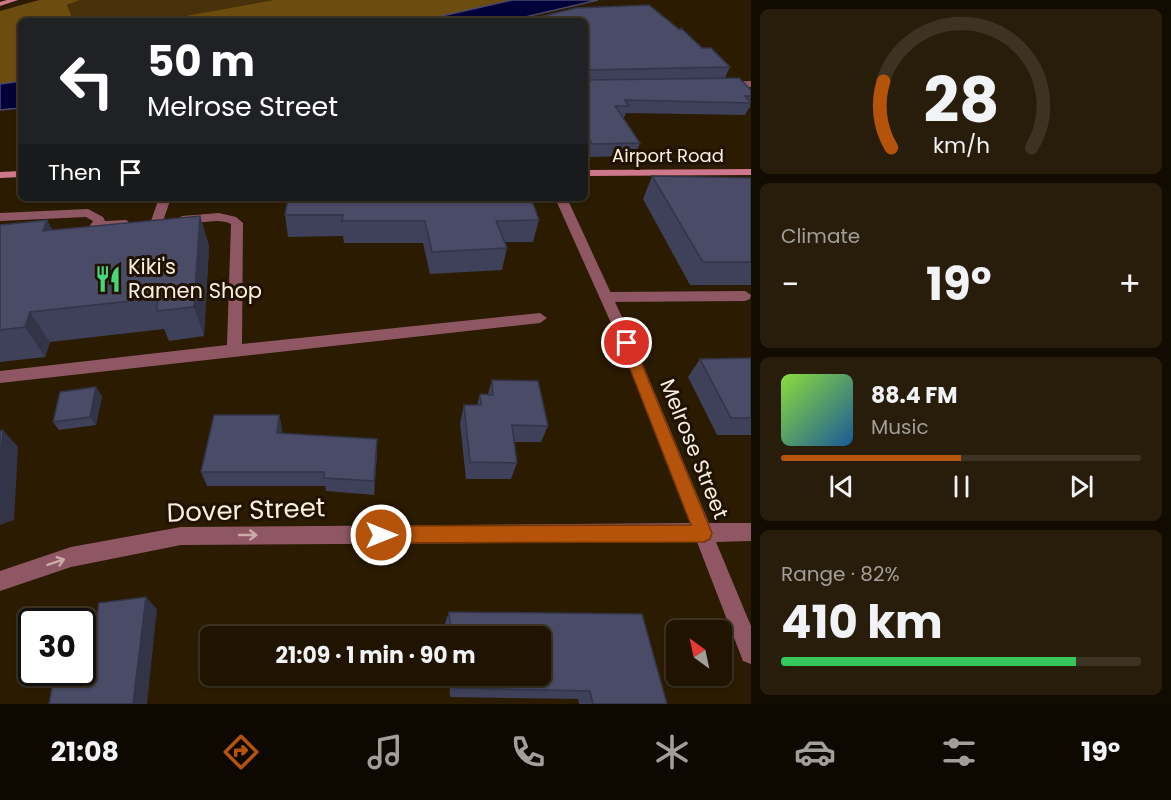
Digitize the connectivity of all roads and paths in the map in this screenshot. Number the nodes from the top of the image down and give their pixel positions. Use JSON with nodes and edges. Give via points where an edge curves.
{"nodes":[{"id":1,"x":15,"y":0,"type":"edge"},
{"id":2,"x":0,"y":4,"type":"edge"},
{"id":3,"x":751,"y":84,"type":"edge"},
{"id":4,"x":716,"y":85,"type":"edge"},
{"id":5,"x":751,"y":172,"type":"edge"},
{"id":6,"x":588,"y":173,"type":"edge"},
{"id":7,"x":18,"y":174,"type":"edge"},
{"id":8,"x":0,"y":175,"type":"edge"},
{"id":9,"x":164,"y":201,"type":"edge"},
{"id":10,"x":562,"y":201,"type":"edge"},
{"id":11,"x":0,"y":217,"type":"edge"},
{"id":12,"x":157,"y":221,"type":"junction"},
{"id":13,"x":99,"y":225,"type":"junction"},
{"id":14,"x":81,"y":234,"type":"edge"},
{"id":15,"x":745,"y":296,"type":"dead end"},
{"id":16,"x":606,"y":297,"type":"junction"},
{"id":17,"x":540,"y":318,"type":"dead end"},
{"id":18,"x":234,"y":350,"type":"junction"},
{"id":19,"x":0,"y":377,"type":"edge"},
{"id":20,"x":751,"y":532,"type":"edge"},
{"id":21,"x":704,"y":533,"type":"junction"},
{"id":22,"x":0,"y":580,"type":"edge"},
{"id":23,"x":751,"y":652,"type":"edge"}],
"edges":[{"from":1,"to":2,"type":"main road"},
{"from":3,"to":4,"type":"street"},
{"from":5,"to":6,"type":"main road","name":"Airport Road"},
{"from":7,"to":8,"type":"main road"},
{"from":9,"to":12,"type":"street"},
{"from":10,"to":16,"type":"street","name":"Melrose Street"},
{"from":11,"to":13,"type":"street","via":[[88,213],[97,217]]},
{"from":12,"to":13,"type":"street"},
{"from":12,"to":18,"type":"street","via":[[229,218],[237,223]]},
{"from":13,"to":14,"type":"street"},
{"from":15,"to":16,"type":"street"},
{"from":16,"to":21,"type":"street","name":"Melrose Street"},
{"from":17,"to":18,"type":"street"},
{"from":18,"to":19,"type":"street"},
{"from":20,"to":21,"type":"street","name":"Dover Street"},
{"from":22,"to":21,"type":"street","name":"Dover Street","one_way":true,"via":[[71,557],[181,536]]},
{"from":21,"to":23,"type":"street","name":"Melrose Street"}]}
